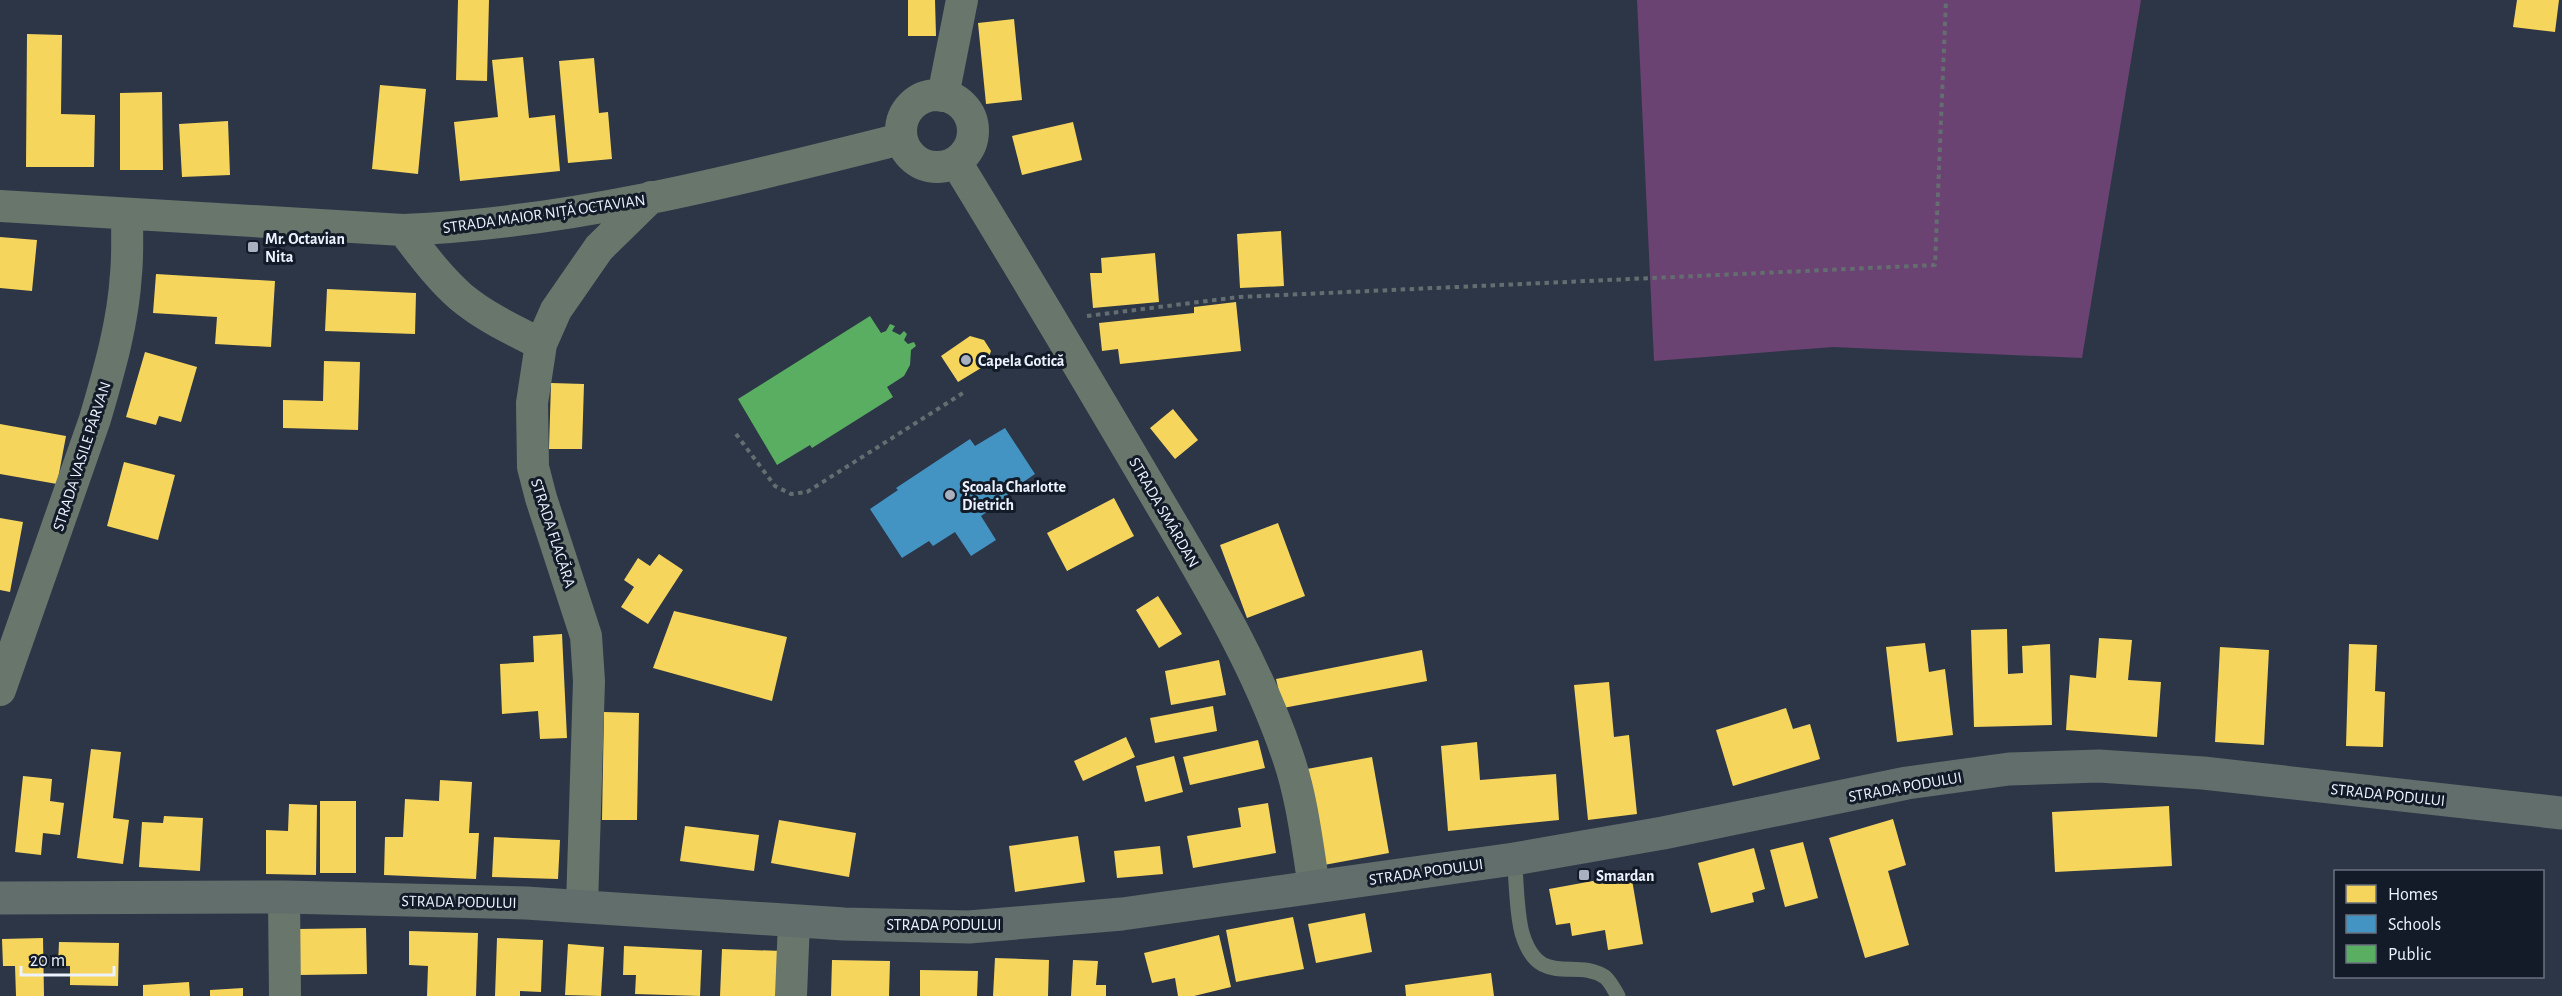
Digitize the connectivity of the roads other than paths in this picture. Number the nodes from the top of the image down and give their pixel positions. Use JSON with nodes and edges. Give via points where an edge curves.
{"nodes":[{"id":1,"x":962,"y":0,"type":"edge"},
{"id":2,"x":943,"y":96,"type":"junction"},
{"id":3,"x":901,"y":139,"type":"junction"},
{"id":4,"x":956,"y":162,"type":"junction"},
{"id":5,"x":651,"y":197,"type":"junction"},
{"id":6,"x":0,"y":206,"type":"edge"},
{"id":7,"x":127,"y":214,"type":"junction"},
{"id":8,"x":403,"y":230,"type":"junction"},
{"id":9,"x":541,"y":345,"type":"junction"},
{"id":10,"x":0,"y":690,"type":"edge"},
{"id":11,"x":2562,"y":813,"type":"edge"},
{"id":12,"x":1514,"y":859,"type":"junction"},
{"id":13,"x":1314,"y":887,"type":"junction"},
{"id":14,"x":284,"y":897,"type":"junction"},
{"id":15,"x":0,"y":898,"type":"edge"},
{"id":16,"x":582,"y":906,"type":"junction"},
{"id":17,"x":794,"y":921,"type":"junction"},
{"id":18,"x":285,"y":996,"type":"edge"},
{"id":19,"x":791,"y":996,"type":"edge"},
{"id":20,"x":1618,"y":996,"type":"edge"}],
"edges":[{"from":1,"to":2,"type":"street"},
{"from":2,"to":3,"type":"street","via":[[932,96],[911,106],[904,116]]},
{"from":2,"to":4,"type":"street","via":[[955,100],[971,119],[971,143]]},
{"from":3,"to":4,"type":"street","via":[[913,159],[922,164],[934,167]]},
{"from":3,"to":5,"type":"street","name":"STRADA MAIOR NIȚĂ OCTAVIAN"},
{"from":4,"to":13,"type":"street","name":"STRADA SMÂRDAN","via":[[1138,465],[1239,644],[1273,713],[1288,756]]},
{"from":5,"to":8,"type":"street","name":"STRADA MAIOR NIȚĂ OCTAVIAN","via":[[489,224]]},
{"from":5,"to":9,"type":"street","name":"STRADA FLACĂRA","via":[[592,257],[556,310]]},
{"from":6,"to":7,"type":"street","name":"STRADA MAIOR NIȚĂ OCTAVIAN"},
{"from":7,"to":8,"type":"street","name":"STRADA MAIOR NIȚĂ OCTAVIAN"},
{"from":7,"to":10,"type":"street","name":"STRADA VASILE PÂRVAN","via":[[123,307],[106,379]]},
{"from":8,"to":9,"type":"street","via":[[460,296],[493,320]]},
{"from":9,"to":16,"type":"street","name":"STRADA FLACĂRA","via":[[532,403],[533,467],[586,636],[589,681]]},
{"from":11,"to":12,"type":"street","name":"STRADA PODULUI","via":[[2203,773],[2099,766],[2009,769],[1907,783],[1652,836]]},
{"from":12,"to":13,"type":"street","name":"STRADA PODULUI"},
{"from":12,"to":20,"type":"lane","via":[[1522,932],[1531,951],[1544,965],[1558,971],[1583,970],[1605,977]]},
{"from":13,"to":17,"type":"street","name":"STRADA PODULUI","via":[[1070,920],[969,927]]},
{"from":14,"to":15,"type":"street","name":"STRADA PODULUI"},
{"from":14,"to":16,"type":"street","name":"STRADA PODULUI"},
{"from":14,"to":18,"type":"street"},
{"from":16,"to":17,"type":"street","name":"STRADA PODULUI"},
{"from":17,"to":19,"type":"street"}]}
